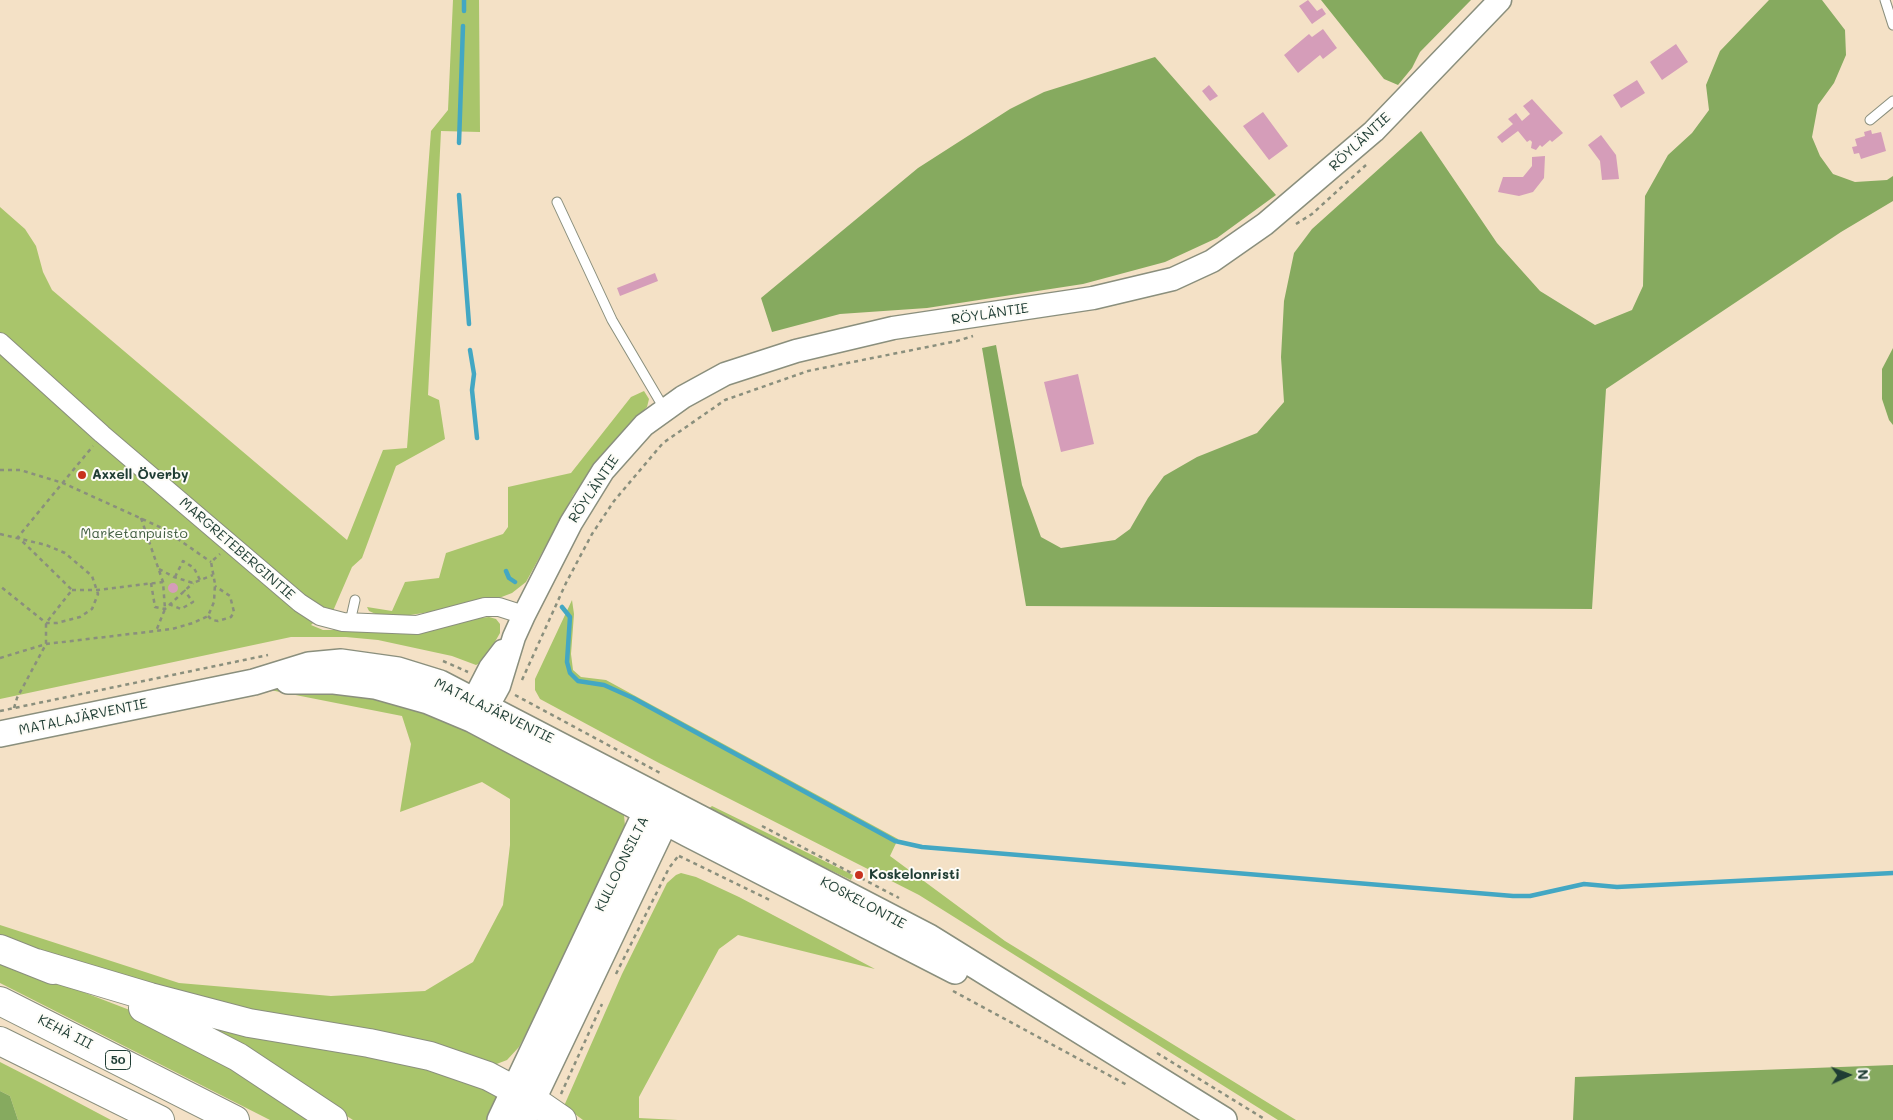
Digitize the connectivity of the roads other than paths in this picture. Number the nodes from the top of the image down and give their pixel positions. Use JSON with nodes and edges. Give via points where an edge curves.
{"nodes":[{"id":1,"x":1500,"y":0,"type":"edge"},
{"id":2,"x":1885,"y":0,"type":"edge"},
{"id":3,"x":1893,"y":25,"type":"edge"},
{"id":4,"x":1893,"y":101,"type":"edge"},
{"id":5,"x":1870,"y":120,"type":"dead end"},
{"id":6,"x":557,"y":202,"type":"dead end"},
{"id":7,"x":0,"y":342,"type":"edge"},
{"id":8,"x":665,"y":410,"type":"junction"},
{"id":9,"x":355,"y":600,"type":"dead end"},
{"id":10,"x":524,"y":615,"type":"junction"},
{"id":11,"x":350,"y":622,"type":"junction"},
{"id":12,"x":477,"y":708,"type":"junction"},
{"id":13,"x":0,"y":734,"type":"edge"},
{"id":14,"x":659,"y":811,"type":"junction"},
{"id":15,"x":0,"y":949,"type":"edge"},
{"id":16,"x":36,"y":962,"type":"junction"},
{"id":17,"x":0,"y":1001,"type":"edge"},
{"id":18,"x":0,"y":1041,"type":"edge"},
{"id":19,"x":88,"y":1084,"type":"junction"},
{"id":20,"x":537,"y":1108,"type":"edge"},
{"id":21,"x":129,"y":1120,"type":"edge"},
{"id":22,"x":160,"y":1120,"type":"edge"},
{"id":23,"x":235,"y":1120,"type":"edge"},
{"id":24,"x":333,"y":1120,"type":"edge"},
{"id":25,"x":500,"y":1120,"type":"edge"},
{"id":26,"x":1224,"y":1120,"type":"edge"}],
"edges":[{"from":1,"to":8,"type":"street","name":"RÖYLÄNTIE","via":[[1374,131],[1265,224],[1212,261],[1173,279],[1093,298],[893,328],[796,351],[725,374]]},
{"from":2,"to":3,"type":"lane"},
{"from":4,"to":5,"type":"lane"},
{"from":6,"to":8,"type":"lane","via":[[612,320]]},
{"from":7,"to":11,"type":"street","name":"MARGRETEBERGINTIE","via":[[300,603],[320,616]]},
{"from":8,"to":10,"type":"street","name":"RÖYLÄNTIE","via":[[644,425],[603,471],[571,523]]},
{"from":9,"to":11,"type":"lane"},
{"from":10,"to":11,"type":"street","name":"MARGRETEBERGINTIE","via":[[500,607],[485,607],[417,625]]},
{"from":10,"to":12,"type":"street","name":"RÖYLÄNTIE","via":[[504,674]]},
{"from":12,"to":13,"type":"main road","name":"MATALAJÄRVENTIE","via":[[428,701],[375,686],[334,681],[254,682]]},
{"from":12,"to":14,"type":"main road","name":"MATALAJÄRVENTIE"},
{"from":14,"to":20,"type":"main road","name":"KULLOONSILTA"},
{"from":14,"to":26,"type":"main road","name":"KOSKELONTIE","via":[[995,991],[1055,1017]]},
{"from":15,"to":16,"type":"highway"},
{"from":16,"to":20,"type":"highway","via":[[150,998],[249,1023],[430,1056],[488,1076]]},
{"from":16,"to":24,"type":"highway","via":[[163,1017],[238,1057]]},
{"from":17,"to":23,"type":"highway","name":"KEHÄ III","number":"50"},
{"from":18,"to":19,"type":"highway"},
{"from":19,"to":21,"type":"highway"},
{"from":19,"to":22,"type":"highway"},
{"from":20,"to":25,"type":"main road","name":"KULLOONSILTA"}]}
